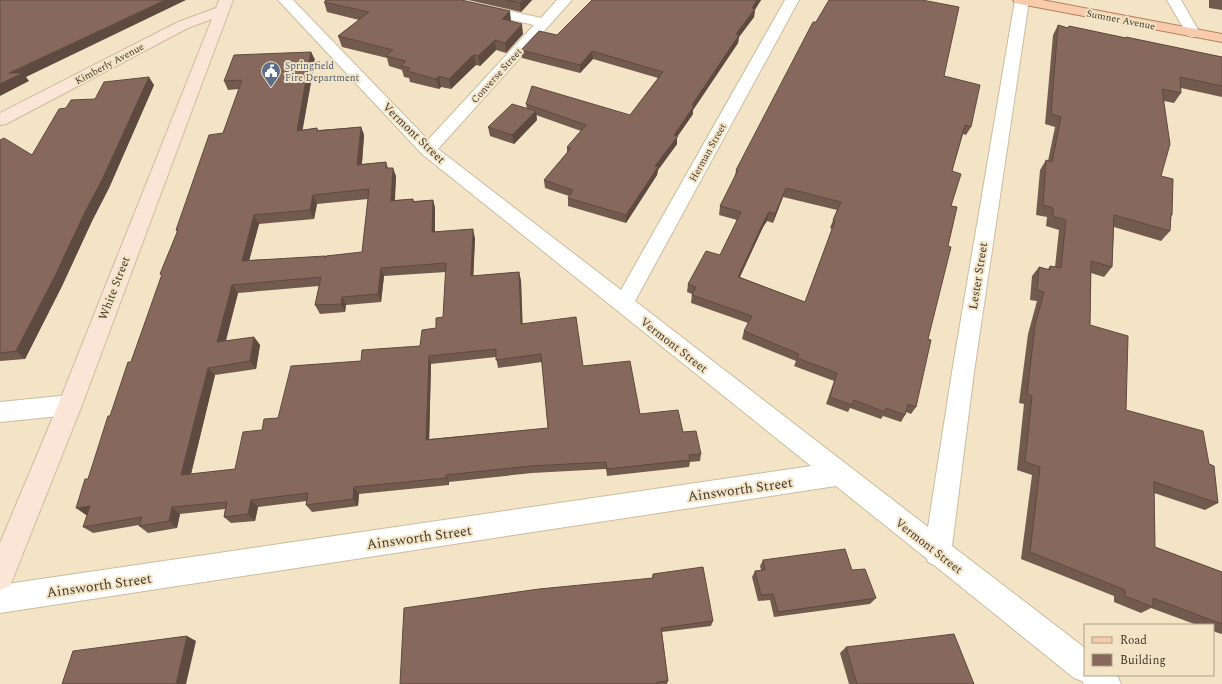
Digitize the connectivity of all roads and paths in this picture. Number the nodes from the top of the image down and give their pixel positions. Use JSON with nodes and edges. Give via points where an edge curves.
{"nodes":[{"id":1,"x":285,"y":0,"type":"edge"},
{"id":2,"x":443,"y":0,"type":"edge"},
{"id":3,"x":565,"y":0,"type":"edge"},
{"id":4,"x":792,"y":0,"type":"edge"},
{"id":5,"x":1021,"y":0,"type":"edge"},
{"id":6,"x":1174,"y":0,"type":"edge"},
{"id":7,"x":223,"y":6,"type":"edge"},
{"id":8,"x":544,"y":23,"type":"junction"},
{"id":9,"x":1193,"y":33,"type":"junction"},
{"id":10,"x":1222,"y":38,"type":"edge"},
{"id":11,"x":0,"y":120,"type":"edge"},
{"id":12,"x":428,"y":150,"type":"junction"},
{"id":13,"x":623,"y":305,"type":"junction"},
{"id":14,"x":70,"y":405,"type":"junction"},
{"id":15,"x":0,"y":412,"type":"edge"},
{"id":16,"x":838,"y":474,"type":"junction"},
{"id":17,"x":938,"y":552,"type":"junction"},
{"id":18,"x":0,"y":576,"type":"edge"},
{"id":19,"x":0,"y":599,"type":"edge"},
{"id":20,"x":1084,"y":666,"type":"edge"},
{"id":21,"x":1096,"y":676,"type":"edge"},
{"id":22,"x":1106,"y":684,"type":"edge"}],
"edges":[{"from":1,"to":12,"type":"street","name":"Vermont Street"},
{"from":2,"to":8,"type":"street"},
{"from":3,"to":8,"type":"street","name":"Converse Street"},
{"from":4,"to":13,"type":"street","name":"Herman Street"},
{"from":5,"to":9,"type":"main road","name":"Sumner Avenue"},
{"from":5,"to":17,"type":"street","name":"Lester Street","via":[[963,372]]},
{"from":6,"to":9,"type":"street"},
{"from":7,"to":11,"type":"main road","name":"Kimberly Avenue"},
{"from":7,"to":14,"type":"main road","name":"White Street"},
{"from":8,"to":12,"type":"street","name":"Converse Street"},
{"from":9,"to":10,"type":"main road","name":"Sumner Avenue"},
{"from":12,"to":13,"type":"street","name":"Vermont Street"},
{"from":13,"to":16,"type":"street","name":"Vermont Street"},
{"from":14,"to":15,"type":"street"},
{"from":14,"to":18,"type":"main road","name":"White Street"},
{"from":16,"to":17,"type":"street","name":"Vermont Street"},
{"from":16,"to":19,"type":"street","name":"Ainsworth Street"},
{"from":17,"to":20,"type":"street","name":"Vermont Street"},
{"from":21,"to":22,"type":"street"}]}
